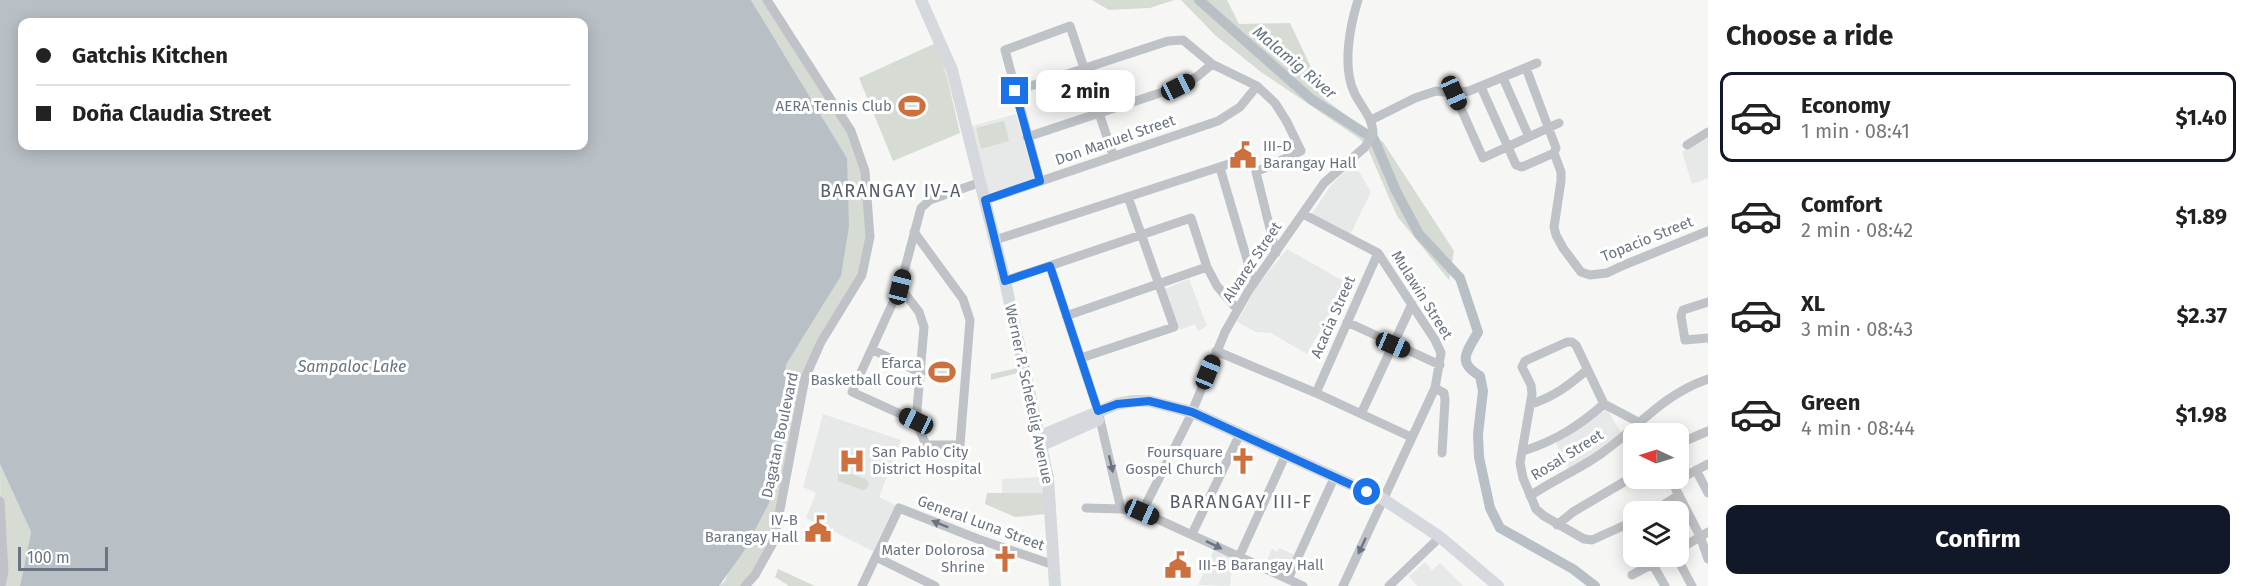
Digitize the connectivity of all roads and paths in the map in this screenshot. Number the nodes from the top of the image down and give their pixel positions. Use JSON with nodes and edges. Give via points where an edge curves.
{"nodes":[{"id":1,"x":767,"y":0,"type":"edge"},
{"id":2,"x":921,"y":0,"type":"edge"},
{"id":3,"x":1358,"y":0,"type":"edge"},
{"id":4,"x":1537,"y":63,"type":"dead end"},
{"id":5,"x":1212,"y":64,"type":"junction"},
{"id":6,"x":1526,"y":68,"type":"junction"},
{"id":7,"x":1085,"y":69,"type":"junction"},
{"id":8,"x":1503,"y":78,"type":"junction"},
{"id":9,"x":1257,"y":86,"type":"junction"},
{"id":10,"x":1481,"y":87,"type":"junction"},
{"id":11,"x":1015,"y":91,"type":"junction"},
{"id":12,"x":1454,"y":93,"type":"junction"},
{"id":13,"x":1100,"y":111,"type":"junction"},
{"id":14,"x":1372,"y":123,"type":"junction"},
{"id":15,"x":1559,"y":123,"type":"dead end"},
{"id":16,"x":1549,"y":128,"type":"junction"},
{"id":17,"x":1708,"y":132,"type":"edge"},
{"id":18,"x":1027,"y":137,"type":"junction"},
{"id":19,"x":1529,"y":137,"type":"junction"},
{"id":20,"x":1687,"y":145,"type":"dead end"},
{"id":21,"x":1507,"y":148,"type":"junction"},
{"id":22,"x":1554,"y":153,"type":"junction"},
{"id":23,"x":1113,"y":156,"type":"junction"},
{"id":24,"x":1238,"y":161,"type":"dead end"},
{"id":25,"x":1220,"y":168,"type":"junction"},
{"id":26,"x":1040,"y":181,"type":"junction"},
{"id":27,"x":981,"y":182,"type":"junction"},
{"id":28,"x":1128,"y":197,"type":"junction"},
{"id":29,"x":985,"y":200,"type":"junction"},
{"id":30,"x":1303,"y":214,"type":"junction"},
{"id":31,"x":1708,"y":231,"type":"edge"},
{"id":32,"x":914,"y":232,"type":"junction"},
{"id":33,"x":1141,"y":235,"type":"junction"},
{"id":34,"x":995,"y":240,"type":"junction"},
{"id":35,"x":1276,"y":253,"type":"junction"},
{"id":36,"x":1378,"y":253,"type":"junction"},
{"id":37,"x":1050,"y":266,"type":"junction"},
{"id":38,"x":1207,"y":267,"type":"junction"},
{"id":39,"x":1005,"y":281,"type":"junction"},
{"id":40,"x":1254,"y":283,"type":"junction"},
{"id":41,"x":1159,"y":284,"type":"junction"},
{"id":42,"x":900,"y":287,"type":"junction"},
{"id":43,"x":1708,"y":302,"type":"edge"},
{"id":44,"x":1413,"y":304,"type":"junction"},
{"id":45,"x":1237,"y":309,"type":"junction"},
{"id":46,"x":1066,"y":316,"type":"junction"},
{"id":47,"x":1347,"y":322,"type":"junction"},
{"id":48,"x":1708,"y":338,"type":"edge"},
{"id":49,"x":1393,"y":345,"type":"junction"},
{"id":50,"x":873,"y":350,"type":"junction"},
{"id":51,"x":1216,"y":351,"type":"junction"},
{"id":52,"x":1081,"y":358,"type":"junction"},
{"id":53,"x":1440,"y":365,"type":"junction"},
{"id":54,"x":1587,"y":370,"type":"junction"},
{"id":55,"x":921,"y":372,"type":"junction"},
{"id":56,"x":1708,"y":379,"type":"edge"},
{"id":57,"x":1435,"y":388,"type":"junction"},
{"id":58,"x":1316,"y":393,"type":"junction"},
{"id":59,"x":1531,"y":404,"type":"junction"},
{"id":60,"x":1604,"y":404,"type":"junction"},
{"id":61,"x":1361,"y":414,"type":"junction"},
{"id":62,"x":1099,"y":415,"type":"junction"},
{"id":63,"x":1190,"y":415,"type":"junction"},
{"id":64,"x":916,"y":421,"type":"junction"},
{"id":65,"x":1638,"y":422,"type":"junction"},
{"id":66,"x":1708,"y":431,"type":"edge"},
{"id":67,"x":1238,"y":437,"type":"junction"},
{"id":68,"x":1411,"y":437,"type":"junction"},
{"id":69,"x":1689,"y":439,"type":"edge"},
{"id":70,"x":1041,"y":440,"type":"junction"},
{"id":71,"x":1523,"y":451,"type":"junction"},
{"id":72,"x":1442,"y":453,"type":"dead end"},
{"id":73,"x":1284,"y":458,"type":"junction"},
{"id":74,"x":1708,"y":464,"type":"edge"},
{"id":75,"x":1696,"y":470,"type":"junction"},
{"id":76,"x":1689,"y":473,"type":"edge"},
{"id":77,"x":1333,"y":480,"type":"junction"},
{"id":78,"x":1623,"y":482,"type":"edge"},
{"id":79,"x":1676,"y":489,"type":"edge"},
{"id":80,"x":1708,"y":493,"type":"edge"},
{"id":81,"x":1679,"y":495,"type":"junction"},
{"id":82,"x":1530,"y":496,"type":"junction"},
{"id":83,"x":0,"y":501,"type":"edge"},
{"id":84,"x":1669,"y":501,"type":"edge"},
{"id":85,"x":1382,"y":502,"type":"junction"},
{"id":86,"x":1086,"y":508,"type":"dead end"},
{"id":87,"x":1121,"y":509,"type":"junction"},
{"id":88,"x":1142,"y":512,"type":"junction"},
{"id":89,"x":1557,"y":525,"type":"junction"},
{"id":90,"x":1623,"y":526,"type":"edge"},
{"id":91,"x":1192,"y":534,"type":"junction"},
{"id":92,"x":1704,"y":534,"type":"edge"},
{"id":93,"x":1438,"y":539,"type":"junction"},
{"id":94,"x":1689,"y":543,"type":"edge"},
{"id":95,"x":876,"y":557,"type":"junction"},
{"id":96,"x":1239,"y":557,"type":"junction"},
{"id":97,"x":1708,"y":559,"type":"edge"},
{"id":98,"x":1054,"y":565,"type":"junction"},
{"id":99,"x":1649,"y":567,"type":"edge"},
{"id":100,"x":1654,"y":567,"type":"edge"},
{"id":101,"x":1682,"y":567,"type":"edge"},
{"id":102,"x":1632,"y":575,"type":"dead end"},
{"id":103,"x":1288,"y":579,"type":"junction"},
{"id":104,"x":1484,"y":580,"type":"edge"},
{"id":105,"x":1,"y":586,"type":"edge"},
{"id":106,"x":745,"y":586,"type":"edge"},
{"id":107,"x":862,"y":586,"type":"edge"},
{"id":108,"x":935,"y":586,"type":"edge"},
{"id":109,"x":1055,"y":586,"type":"edge"},
{"id":110,"x":1303,"y":586,"type":"edge"},
{"id":111,"x":1343,"y":586,"type":"edge"},
{"id":112,"x":1389,"y":586,"type":"edge"},
{"id":113,"x":1498,"y":586,"type":"edge"},
{"id":114,"x":1665,"y":586,"type":"edge"},
{"id":115,"x":1692,"y":586,"type":"edge"}],
"edges":[{"from":1,"to":106,"type":"street","name":"Dagatan Boulevard","via":[[851,131],[865,171],[870,237],[862,275],[820,342],[805,378],[774,541]]},
{"from":2,"to":27,"type":"main road","name":"Werner P. Schetelig Avenue","via":[[952,70]]},
{"from":3,"to":14,"type":"street","via":[[1350,24],[1350,76],[1354,92]]},
{"from":4,"to":6,"type":"street"},
{"from":5,"to":7,"type":"street","via":[[1183,40],[1168,41]]},
{"from":5,"to":9,"type":"street"},
{"from":5,"to":13,"type":"street","via":[[1178,87]]},
{"from":6,"to":8,"type":"street"},
{"from":6,"to":16,"type":"street"},
{"from":7,"to":11,"type":"street"},
{"from":7,"to":11,"type":"street","via":[[1070,26],[1005,50]]},
{"from":7,"to":13,"type":"street"},
{"from":8,"to":10,"type":"street"},
{"from":8,"to":19,"type":"street"},
{"from":9,"to":23,"type":"street","name":"Don Manuel Street","via":[[1240,106],[1218,121]]},
{"from":9,"to":35,"type":"street","via":[[1275,103],[1301,151],[1256,172]]},
{"from":10,"to":12,"type":"street"},
{"from":10,"to":21,"type":"street"},
{"from":11,"to":18,"type":"street"},
{"from":12,"to":14,"type":"street","via":[[1436,91],[1415,98]]},
{"from":12,"to":21,"type":"street","via":[[1483,158]]},
{"from":13,"to":18,"type":"street"},
{"from":13,"to":23,"type":"street"},
{"from":14,"to":30,"type":"street","name":"Alvarez Street","via":[[1373,134],[1365,147],[1324,183]]},
{"from":15,"to":16,"type":"street"},
{"from":16,"to":19,"type":"street"},
{"from":16,"to":22,"type":"street"},
{"from":17,"to":20,"type":"street"},
{"from":18,"to":26,"type":"street"},
{"from":19,"to":21,"type":"street"},
{"from":21,"to":22,"type":"street","via":[[1516,165],[1522,166]]},
{"from":22,"to":31,"type":"street","name":"Topacio Street","via":[[1561,181],[1554,227],[1581,272],[1607,273]]},
{"from":23,"to":26,"type":"street","name":"Don Manuel Street"},
{"from":24,"to":25,"type":"street"},
{"from":25,"to":28,"type":"street"},
{"from":25,"to":40,"type":"street"},
{"from":26,"to":29,"type":"street","name":"Don Manuel Street"},
{"from":27,"to":29,"type":"main road","name":"Werner P. Schetelig Avenue"},
{"from":27,"to":32,"type":"street","via":[[930,200],[921,208]]},
{"from":28,"to":33,"type":"street"},
{"from":28,"to":34,"type":"street"},
{"from":29,"to":34,"type":"main road","name":"Werner P. Schetelig Avenue"},
{"from":30,"to":35,"type":"street","name":"Alvarez Street"},
{"from":30,"to":36,"type":"street","name":"Mulawin Street"},
{"from":32,"to":42,"type":"street"},
{"from":32,"to":64,"type":"street","via":[[963,299],[970,320],[960,445],[926,445]]},
{"from":33,"to":37,"type":"street"},
{"from":33,"to":38,"type":"street","via":[[1191,218]]},
{"from":33,"to":41,"type":"street"},
{"from":34,"to":39,"type":"main road","name":"Werner P. Schetelig Avenue"},
{"from":35,"to":40,"type":"street","name":"Alvarez Street"},
{"from":36,"to":44,"type":"street","name":"Mulawin Street"},
{"from":36,"to":47,"type":"street","name":"Acacia Street"},
{"from":37,"to":39,"type":"street"},
{"from":37,"to":46,"type":"street"},
{"from":38,"to":41,"type":"street"},
{"from":38,"to":45,"type":"street"},
{"from":39,"to":70,"type":"main road","name":"Werner P. Schetelig Avenue"},
{"from":40,"to":45,"type":"street","name":"Alvarez Street"},
{"from":41,"to":46,"type":"street"},
{"from":41,"to":52,"type":"street","via":[[1174,327]]},
{"from":42,"to":50,"type":"street"},
{"from":42,"to":55,"type":"street","via":[[924,327]]},
{"from":43,"to":48,"type":"street","via":[[1683,310],[1681,316],[1685,340]]},
{"from":44,"to":49,"type":"street"},
{"from":44,"to":53,"type":"street","name":"Mulawin Street","via":[[1441,353]]},
{"from":45,"to":51,"type":"street","name":"Alvarez Street"},
{"from":46,"to":52,"type":"street"},
{"from":47,"to":49,"type":"street"},
{"from":47,"to":58,"type":"street","name":"Acacia Street"},
{"from":49,"to":53,"type":"street"},
{"from":49,"to":61,"type":"street"},
{"from":50,"to":55,"type":"street"},
{"from":50,"to":64,"type":"street","via":[[852,392]]},
{"from":51,"to":58,"type":"street"},
{"from":51,"to":63,"type":"street","name":"Alvarez Street"},
{"from":52,"to":62,"type":"street"},
{"from":53,"to":57,"type":"street"},
{"from":54,"to":59,"type":"street","via":[[1562,391]]},
{"from":54,"to":59,"type":"street","via":[[1572,342],[1528,359],[1521,367],[1531,385]]},
{"from":54,"to":60,"type":"street"},
{"from":55,"to":64,"type":"street"},
{"from":56,"to":65,"type":"street","name":"Rosal Street","via":[[1668,399]]},
{"from":57,"to":68,"type":"street"},
{"from":57,"to":72,"type":"street","via":[[1444,393],[1445,400]]},
{"from":58,"to":61,"type":"street"},
{"from":59,"to":71,"type":"street"},
{"from":60,"to":65,"type":"street"},
{"from":60,"to":71,"type":"street","via":[[1549,443]]},
{"from":61,"to":68,"type":"street"},
{"from":62,"to":63,"type":"main road","via":[[1134,408]]},
{"from":62,"to":70,"type":"main road"},
{"from":62,"to":87,"type":"street","one_way":true},
{"from":63,"to":67,"type":"main road"},
{"from":63,"to":88,"type":"street","name":"Alvarez Street"},
{"from":65,"to":82,"type":"street","name":"Rosal Street","via":[[1600,455]]},
{"from":66,"to":69,"type":"street"},
{"from":67,"to":73,"type":"main road"},
{"from":67,"to":91,"type":"street"},
{"from":68,"to":85,"type":"street"},
{"from":70,"to":98,"type":"main road","name":"Werner P. Schetelig Avenue","via":[[1048,478]]},
{"from":71,"to":82,"type":"street","via":[[1520,463]]},
{"from":73,"to":77,"type":"main road"},
{"from":73,"to":96,"type":"street"},
{"from":74,"to":75,"type":"street"},
{"from":75,"to":76,"type":"street"},
{"from":75,"to":80,"type":"street"},
{"from":77,"to":85,"type":"main road"},
{"from":77,"to":103,"type":"street"},
{"from":78,"to":89,"type":"street"},
{"from":79,"to":81,"type":"street"},
{"from":81,"to":84,"type":"street"},
{"from":81,"to":92,"type":"street"},
{"from":82,"to":89,"type":"street","via":[[1536,509]]},
{"from":83,"to":105,"type":"street","via":[[4,572]]},
{"from":85,"to":93,"type":"main road"},
{"from":85,"to":111,"type":"street","one_way":true},
{"from":86,"to":87,"type":"street"},
{"from":87,"to":88,"type":"street"},
{"from":88,"to":91,"type":"street"},
{"from":89,"to":90,"type":"street","via":[[1592,540]]},
{"from":91,"to":96,"type":"street","one_way":true},
{"from":92,"to":94,"type":"street"},
{"from":92,"to":97,"type":"street"},
{"from":93,"to":104,"type":"main road"},
{"from":93,"to":112,"type":"street"},
{"from":98,"to":95,"type":"street","name":"General Luna Street","one_way":true,"via":[[899,508]]},
{"from":95,"to":107,"type":"street"},
{"from":95,"to":108,"type":"street"},
{"from":96,"to":103,"type":"street"},
{"from":98,"to":109,"type":"main road","name":"Werner P. Schetelig Avenue"},
{"from":99,"to":102,"type":"street"},
{"from":100,"to":114,"type":"street"},
{"from":101,"to":115,"type":"street"},
{"from":103,"to":110,"type":"street"},
{"from":104,"to":113,"type":"main road"}]}
